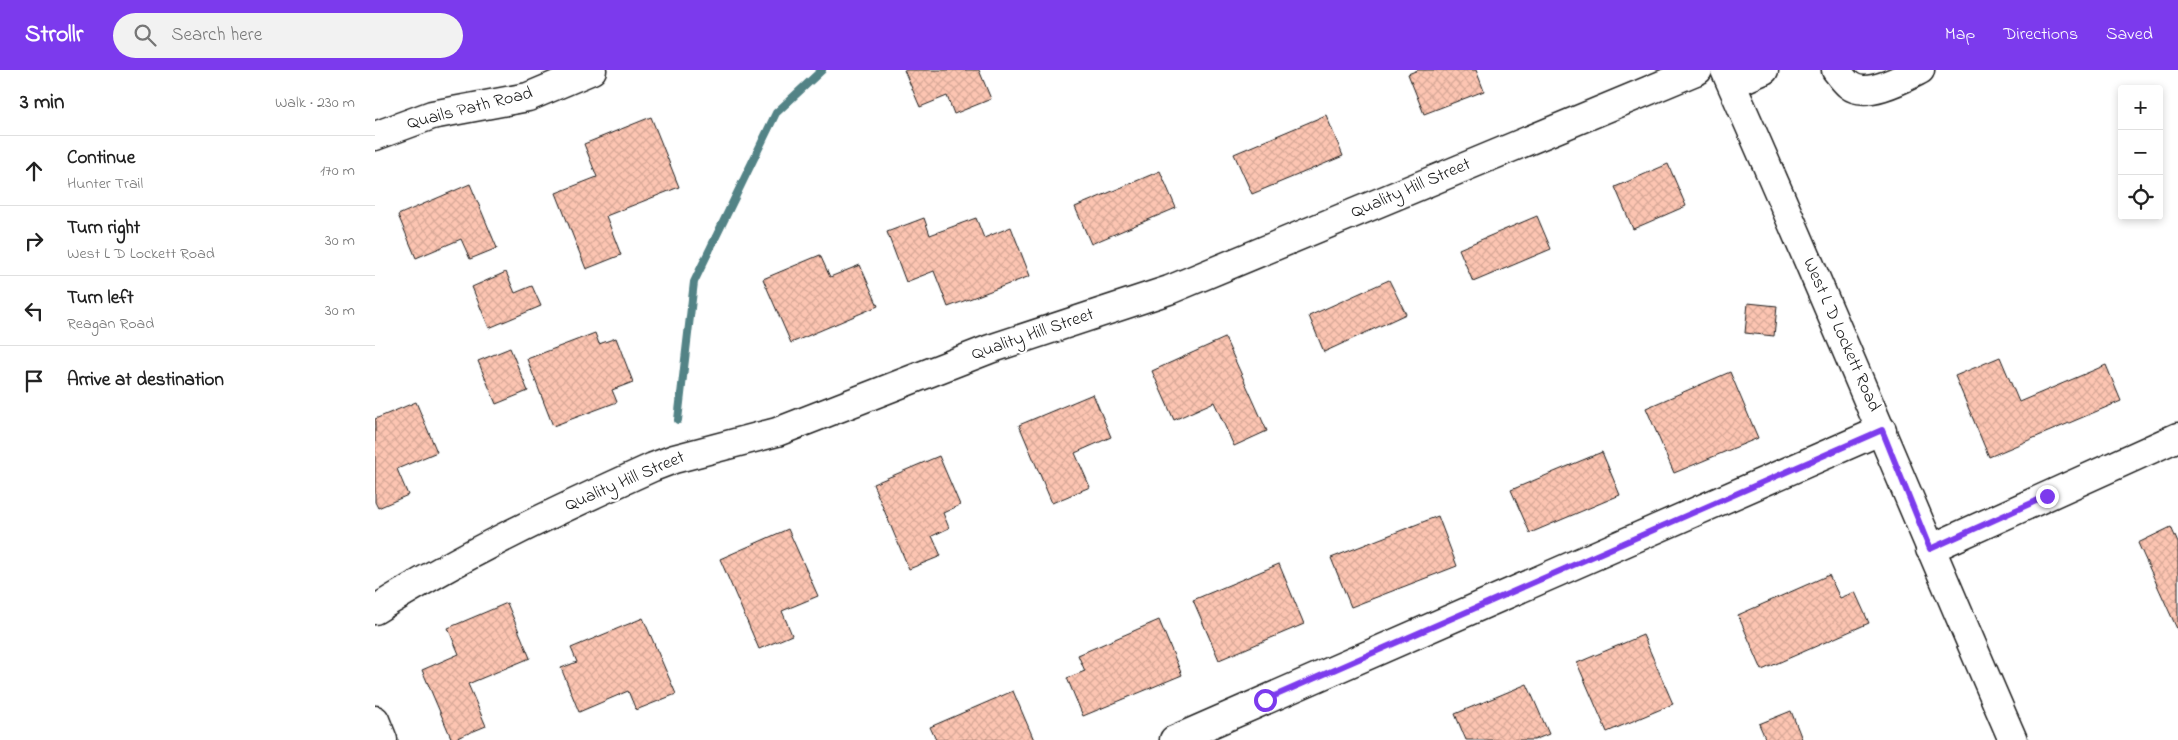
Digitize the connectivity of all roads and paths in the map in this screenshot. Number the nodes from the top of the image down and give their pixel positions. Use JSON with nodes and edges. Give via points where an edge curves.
{"nodes":[{"id":1,"x":591,"y":70,"type":"edge"},
{"id":2,"x":1698,"y":70,"type":"edge"},
{"id":3,"x":1764,"y":70,"type":"edge"},
{"id":4,"x":1836,"y":70,"type":"edge"},
{"id":5,"x":1920,"y":70,"type":"edge"},
{"id":6,"x":1728,"y":77,"type":"edge"},
{"id":7,"x":375,"y":136,"type":"edge"},
{"id":8,"x":1882,"y":430,"type":"junction"},
{"id":9,"x":2178,"y":437,"type":"edge"},
{"id":10,"x":1930,"y":549,"type":"junction"},
{"id":11,"x":375,"y":610,"type":"edge"},
{"id":12,"x":375,"y":720,"type":"edge"},
{"id":13,"x":383,"y":740,"type":"edge"},
{"id":14,"x":1174,"y":740,"type":"edge"},
{"id":15,"x":2013,"y":740,"type":"edge"}],
"edges":[{"from":1,"to":7,"type":"street","name":"Quails Path Road","via":[[528,97],[432,116]]},
{"from":2,"to":11,"type":"street","name":"Quality Hill Street","via":[[1169,290],[990,349],[777,432],[653,467],[502,538],[415,584]]},
{"from":3,"to":6,"type":"street"},
{"from":4,"to":5,"type":"street","via":[[1850,86],[1864,89],[1888,86]]},
{"from":6,"to":8,"type":"street","name":"West L D Lockett Road"},
{"from":8,"to":10,"type":"street","name":"West L D Lockett Road"},
{"from":8,"to":14,"type":"street"},
{"from":9,"to":10,"type":"street"},
{"from":10,"to":15,"type":"street","name":"West L D Lockett Road"},
{"from":12,"to":13,"type":"street"}]}
